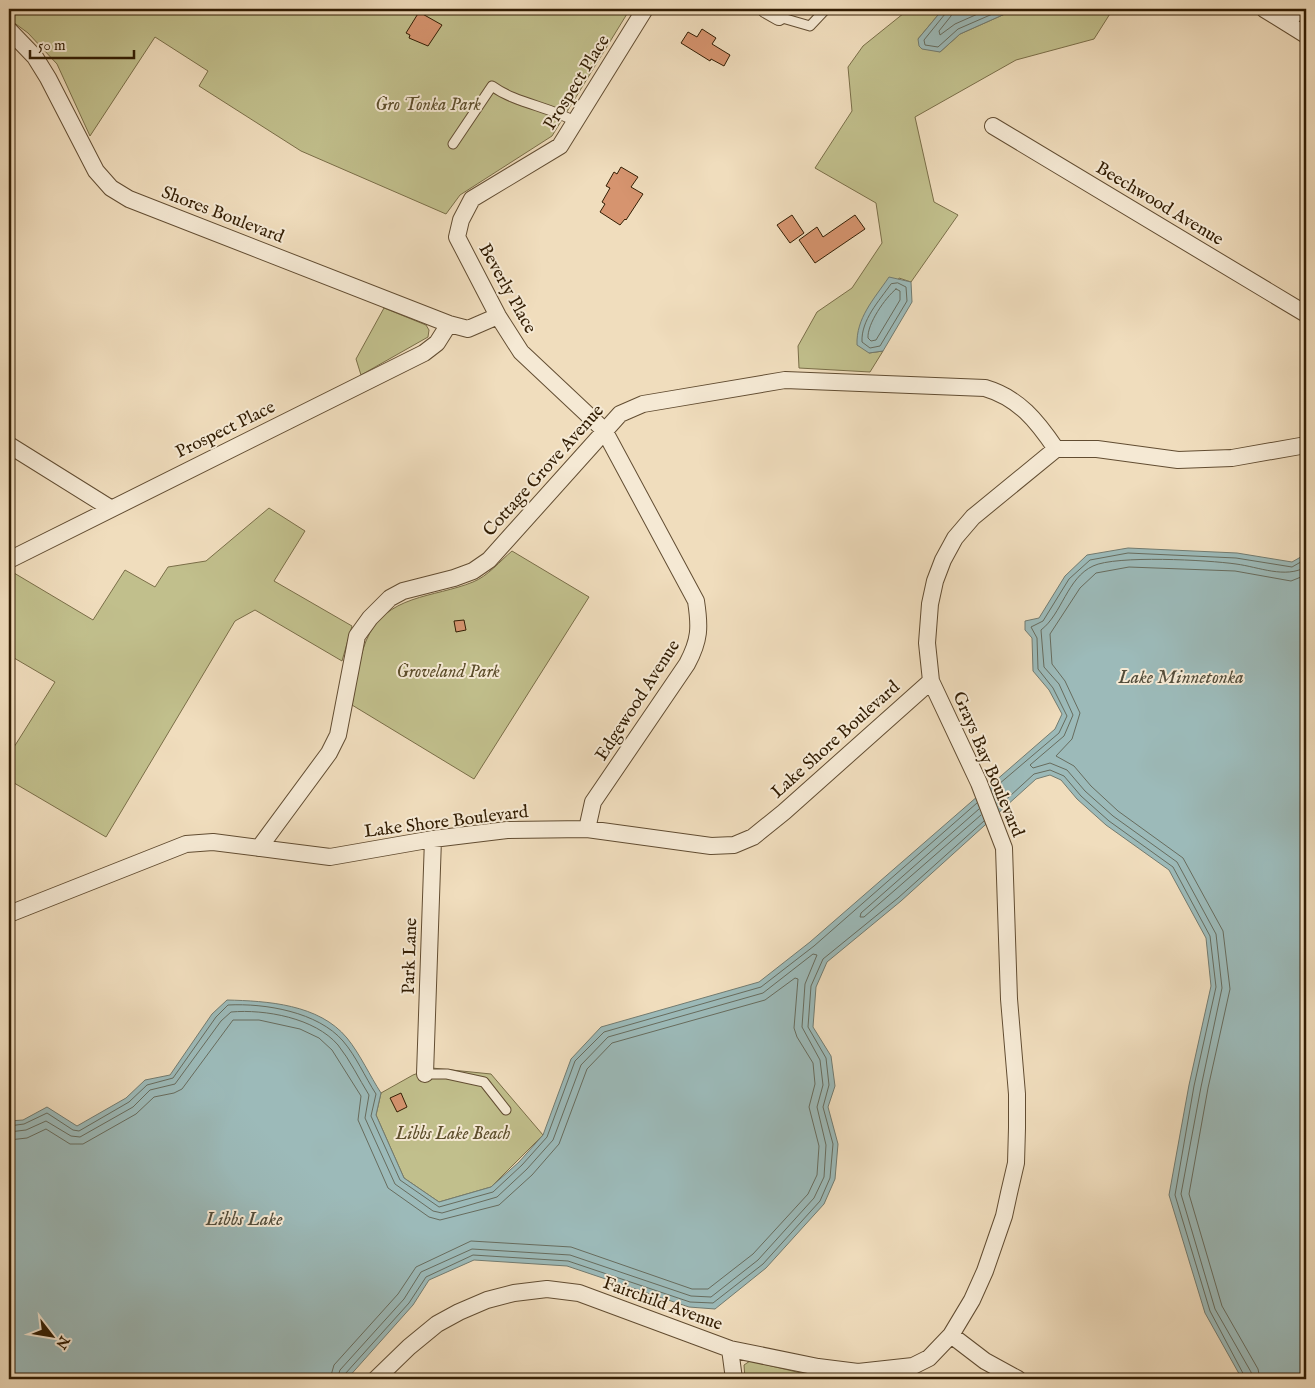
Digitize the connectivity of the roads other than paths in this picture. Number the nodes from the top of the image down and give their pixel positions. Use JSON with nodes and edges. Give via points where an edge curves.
{"nodes":[{"id":1,"x":645,"y":9,"type":"edge"},
{"id":2,"x":826,"y":9,"type":"edge"},
{"id":3,"x":1264,"y":9,"type":"edge"},
{"id":4,"x":1298,"y":9,"type":"edge"},
{"id":5,"x":772,"y":13,"type":"edge"},
{"id":6,"x":1288,"y":24,"type":"junction"},
{"id":7,"x":9,"y":30,"type":"edge"},
{"id":8,"x":1306,"y":35,"type":"edge"},
{"id":9,"x":576,"y":122,"type":"junction"},
{"id":10,"x":993,"y":126,"type":"dead end"},
{"id":11,"x":453,"y":144,"type":"dead end"},
{"id":12,"x":460,"y":220,"type":"joint"},
{"id":13,"x":1306,"y":314,"type":"edge"},
{"id":14,"x":498,"y":316,"type":"junction"},
{"id":15,"x":449,"y":324,"type":"junction"},
{"id":16,"x":604,"y":430,"type":"junction"},
{"id":17,"x":9,"y":444,"type":"edge"},
{"id":18,"x":1306,"y":445,"type":"edge"},
{"id":19,"x":1056,"y":449,"type":"junction"},
{"id":20,"x":110,"y":508,"type":"junction"},
{"id":21,"x":9,"y":560,"type":"edge"},
{"id":22,"x":931,"y":681,"type":"junction"},
{"id":23,"x":587,"y":828,"type":"junction"},
{"id":24,"x":433,"y":839,"type":"junction"},
{"id":25,"x":259,"y":848,"type":"junction"},
{"id":26,"x":9,"y":914,"type":"edge"},
{"id":27,"x":424,"y":1074,"type":"joint"},
{"id":28,"x":506,"y":1110,"type":"dead end"},
{"id":29,"x":951,"y":1335,"type":"junction"},
{"id":30,"x":730,"y":1349,"type":"junction"},
{"id":31,"x":837,"y":1375,"type":"edge"},
{"id":32,"x":376,"y":1379,"type":"edge"},
{"id":33,"x":734,"y":1379,"type":"edge"},
{"id":34,"x":1018,"y":1379,"type":"edge"}],
"edges":[{"from":1,"to":9,"type":"street","name":"Prospect Place"},
{"from":2,"to":5,"type":"lane","via":[[810,26]]},
{"from":3,"to":6,"type":"street"},
{"from":4,"to":6,"type":"street"},
{"from":6,"to":8,"type":"street"},
{"from":7,"to":15,"type":"street","name":"Shores Boulevard","via":[[35,57],[96,171],[111,188],[130,199]]},
{"from":9,"to":11,"type":"lane","via":[[552,110],[504,95],[492,86]]},
{"from":9,"to":12,"type":"street","name":"Prospect Place","via":[[560,146],[472,199]]},
{"from":10,"to":13,"type":"street","name":"Beechwood Avenue"},
{"from":12,"to":14,"type":"street","name":"Beverly Place","via":[[457,237]]},
{"from":14,"to":15,"type":"street","name":"Shores Boulevard","via":[[468,328]]},
{"from":14,"to":16,"type":"street","name":"Beverly Place","via":[[521,352]]},
{"from":15,"to":20,"type":"street","name":"Prospect Place","via":[[437,343],[424,353]]},
{"from":16,"to":19,"type":"street","name":"Cottage Grove Avenue","via":[[620,414],[643,404],[785,380],[970,387],[999,392],[1021,406],[1037,420]]},
{"from":16,"to":23,"type":"street","name":"Edgewood Avenue","via":[[696,601],[699,624],[696,646],[687,664],[593,802]]},
{"from":16,"to":25,"type":"street","name":"Cottage Grove Avenue","via":[[489,560],[454,578],[403,590],[370,618],[357,636],[338,735],[329,753]]},
{"from":17,"to":20,"type":"street"},
{"from":18,"to":19,"type":"street","via":[[1232,458],[1178,460],[1097,449]]},
{"from":19,"to":22,"type":"street","name":"Grays Bay Boulevard","via":[[974,517],[955,538],[935,581],[930,604],[927,643]]},
{"from":20,"to":21,"type":"street","name":"Prospect Place"},
{"from":22,"to":23,"type":"street","name":"Lake Shore Boulevard","via":[[753,837],[734,845],[711,846]]},
{"from":22,"to":29,"type":"street","name":"Grays Bay Boulevard","via":[[979,783],[1004,848],[1009,999],[1017,1094],[1016,1163],[1004,1216],[985,1271]]},
{"from":23,"to":24,"type":"street","name":"Lake Shore Boulevard","via":[[507,830]]},
{"from":24,"to":25,"type":"street","name":"Lake Shore Boulevard","via":[[330,856]]},
{"from":24,"to":27,"type":"street","name":"Park Lane"},
{"from":25,"to":26,"type":"street","name":"Lake Shore Boulevard","via":[[213,842],[186,844]]},
{"from":27,"to":28,"type":"lane","via":[[447,1074],[484,1082]]},
{"from":29,"to":31,"type":"street","name":"Fairchild Avenue","via":[[929,1358],[913,1366]]},
{"from":29,"to":34,"type":"street","via":[[985,1361]]},
{"from":30,"to":31,"type":"street","name":"Fairchild Avenue"},
{"from":30,"to":32,"type":"street","name":"Fairchild Avenue","via":[[579,1293],[547,1289],[487,1300],[459,1312],[437,1324]]},
{"from":30,"to":33,"type":"street"}]}
